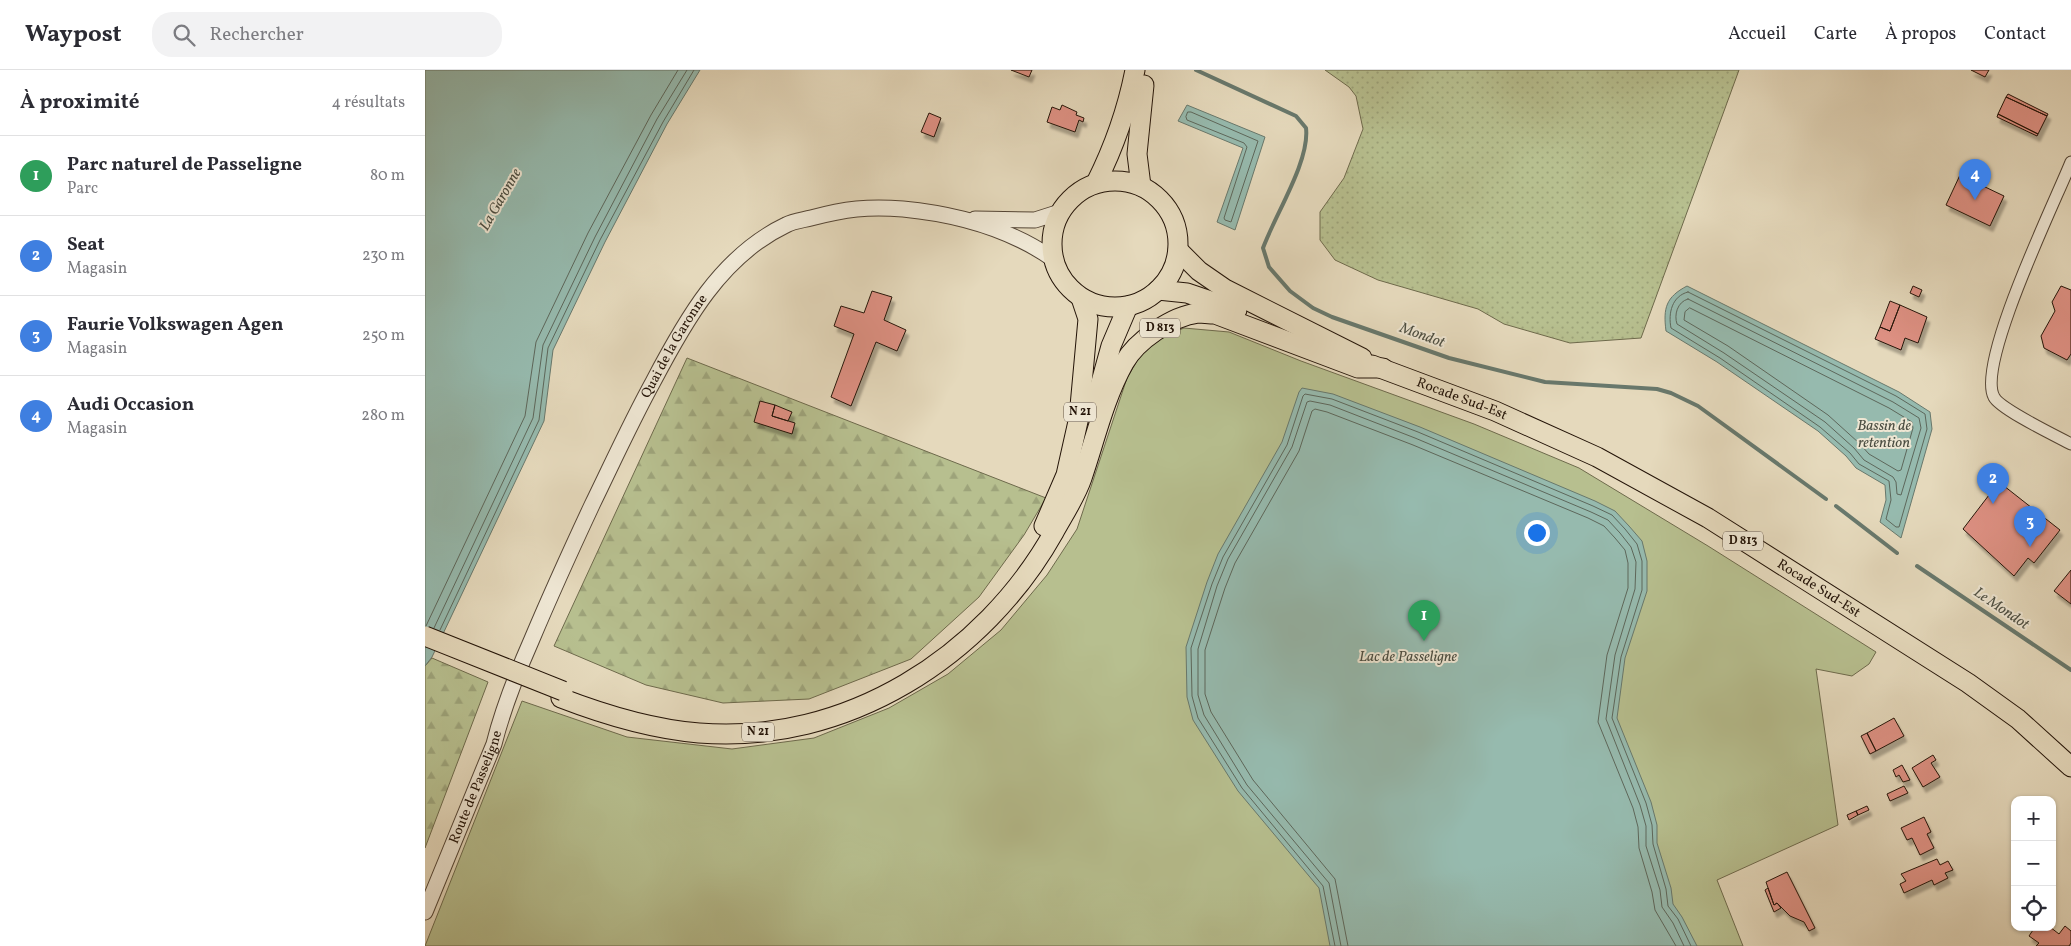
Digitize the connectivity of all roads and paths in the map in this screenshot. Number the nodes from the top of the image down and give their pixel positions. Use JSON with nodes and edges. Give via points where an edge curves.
{"nodes":[{"id":1,"x":1135,"y":70,"type":"edge"},
{"id":2,"x":1147,"y":70,"type":"edge"},
{"id":3,"x":2071,"y":162,"type":"edge"},
{"id":4,"x":1096,"y":183,"type":"junction"},
{"id":5,"x":1141,"y":186,"type":"junction"},
{"id":6,"x":1060,"y":212,"type":"junction"},
{"id":7,"x":963,"y":219,"type":"junction"},
{"id":8,"x":1178,"y":250,"type":"junction"},
{"id":9,"x":1053,"y":259,"type":"junction"},
{"id":10,"x":1158,"y":290,"type":"junction"},
{"id":11,"x":1081,"y":298,"type":"junction"},
{"id":12,"x":1128,"y":306,"type":"junction"},
{"id":13,"x":1383,"y":368,"type":"junction"},
{"id":14,"x":2071,"y":444,"type":"edge"},
{"id":15,"x":1053,"y":533,"type":"junction"},
{"id":16,"x":425,"y":636,"type":"edge"},
{"id":17,"x":425,"y":644,"type":"edge"},
{"id":18,"x":523,"y":661,"type":"joint"},
{"id":19,"x":562,"y":695,"type":"junction"},
{"id":20,"x":2071,"y":767,"type":"edge"},
{"id":21,"x":425,"y":912,"type":"edge"}],
"edges":[{"from":1,"to":4,"type":"main road","via":[[1128,107]]},
{"from":2,"to":5,"type":"main road","via":[[1137,154]]},
{"from":3,"to":14,"type":"street","via":[[2002,327],[1990,385],[1994,398],[2005,408]]},
{"from":4,"to":5,"type":"main road","via":[[1126,181]]},
{"from":4,"to":6,"type":"main road","via":[[1069,199]]},
{"from":5,"to":8,"type":"main road","via":[[1157,197],[1169,212],[1177,230]]},
{"from":6,"to":7,"type":"street","name":"Quai de la Garonne","via":[[1035,220]]},
{"from":6,"to":9,"type":"main road","via":[[1053,227]]},
{"from":7,"to":9,"type":"street","name":"Quai de la Garonne","via":[[1027,242]]},
{"from":7,"to":18,"type":"street","name":"Quai de la Garonne","via":[[924,211],[873,207],[839,210],[787,224],[735,260],[695,308],[655,378],[555,584]]},
{"from":8,"to":10,"type":"main road","via":[[1172,272]]},
{"from":8,"to":13,"type":"main road","name":"Rocade Sud-Est","number":"D 813","via":[[1199,271],[1225,289]]},
{"from":9,"to":11,"type":"main road","via":[[1059,274]]},
{"from":10,"to":12,"type":"main road"},
{"from":10,"to":13,"type":"main road","name":"Rocade Sud-Est","number":"D 813","via":[[1209,299]]},
{"from":11,"to":12,"type":"main road","via":[[1104,306]]},
{"from":11,"to":19,"type":"main road","number":"N 21","via":[[1088,319],[1087,340],[1079,417],[1066,475],[1046,522],[1024,560],[979,615],[940,652],[911,672],[861,698],[815,714],[761,724],[709,726],[671,722]]},
{"from":12,"to":15,"type":"main road","number":"N 21","via":[[1111,346],[1076,476]]},
{"from":13,"to":15,"type":"main road","number":"D 813","via":[[1358,368],[1215,314],[1196,314],[1156,330],[1124,363],[1104,410],[1081,480]]},
{"from":13,"to":20,"type":"main road","name":"Rocade Sud-Est","number":"D 813","via":[[1597,457],[1708,518],[1968,683],[2019,719]]},
{"from":15,"to":19,"type":"main road","number":"N 21","via":[[1028,574],[1001,607],[945,659],[916,679],[853,710],[783,729],[714,733],[628,721]]},
{"from":16,"to":19,"type":"main road","number":"N 21","bridge":true},
{"from":17,"to":19,"type":"main road","number":"N 21"},
{"from":18,"to":21,"type":"street","name":"Route de Passeligne","via":[[494,744]]}]}
